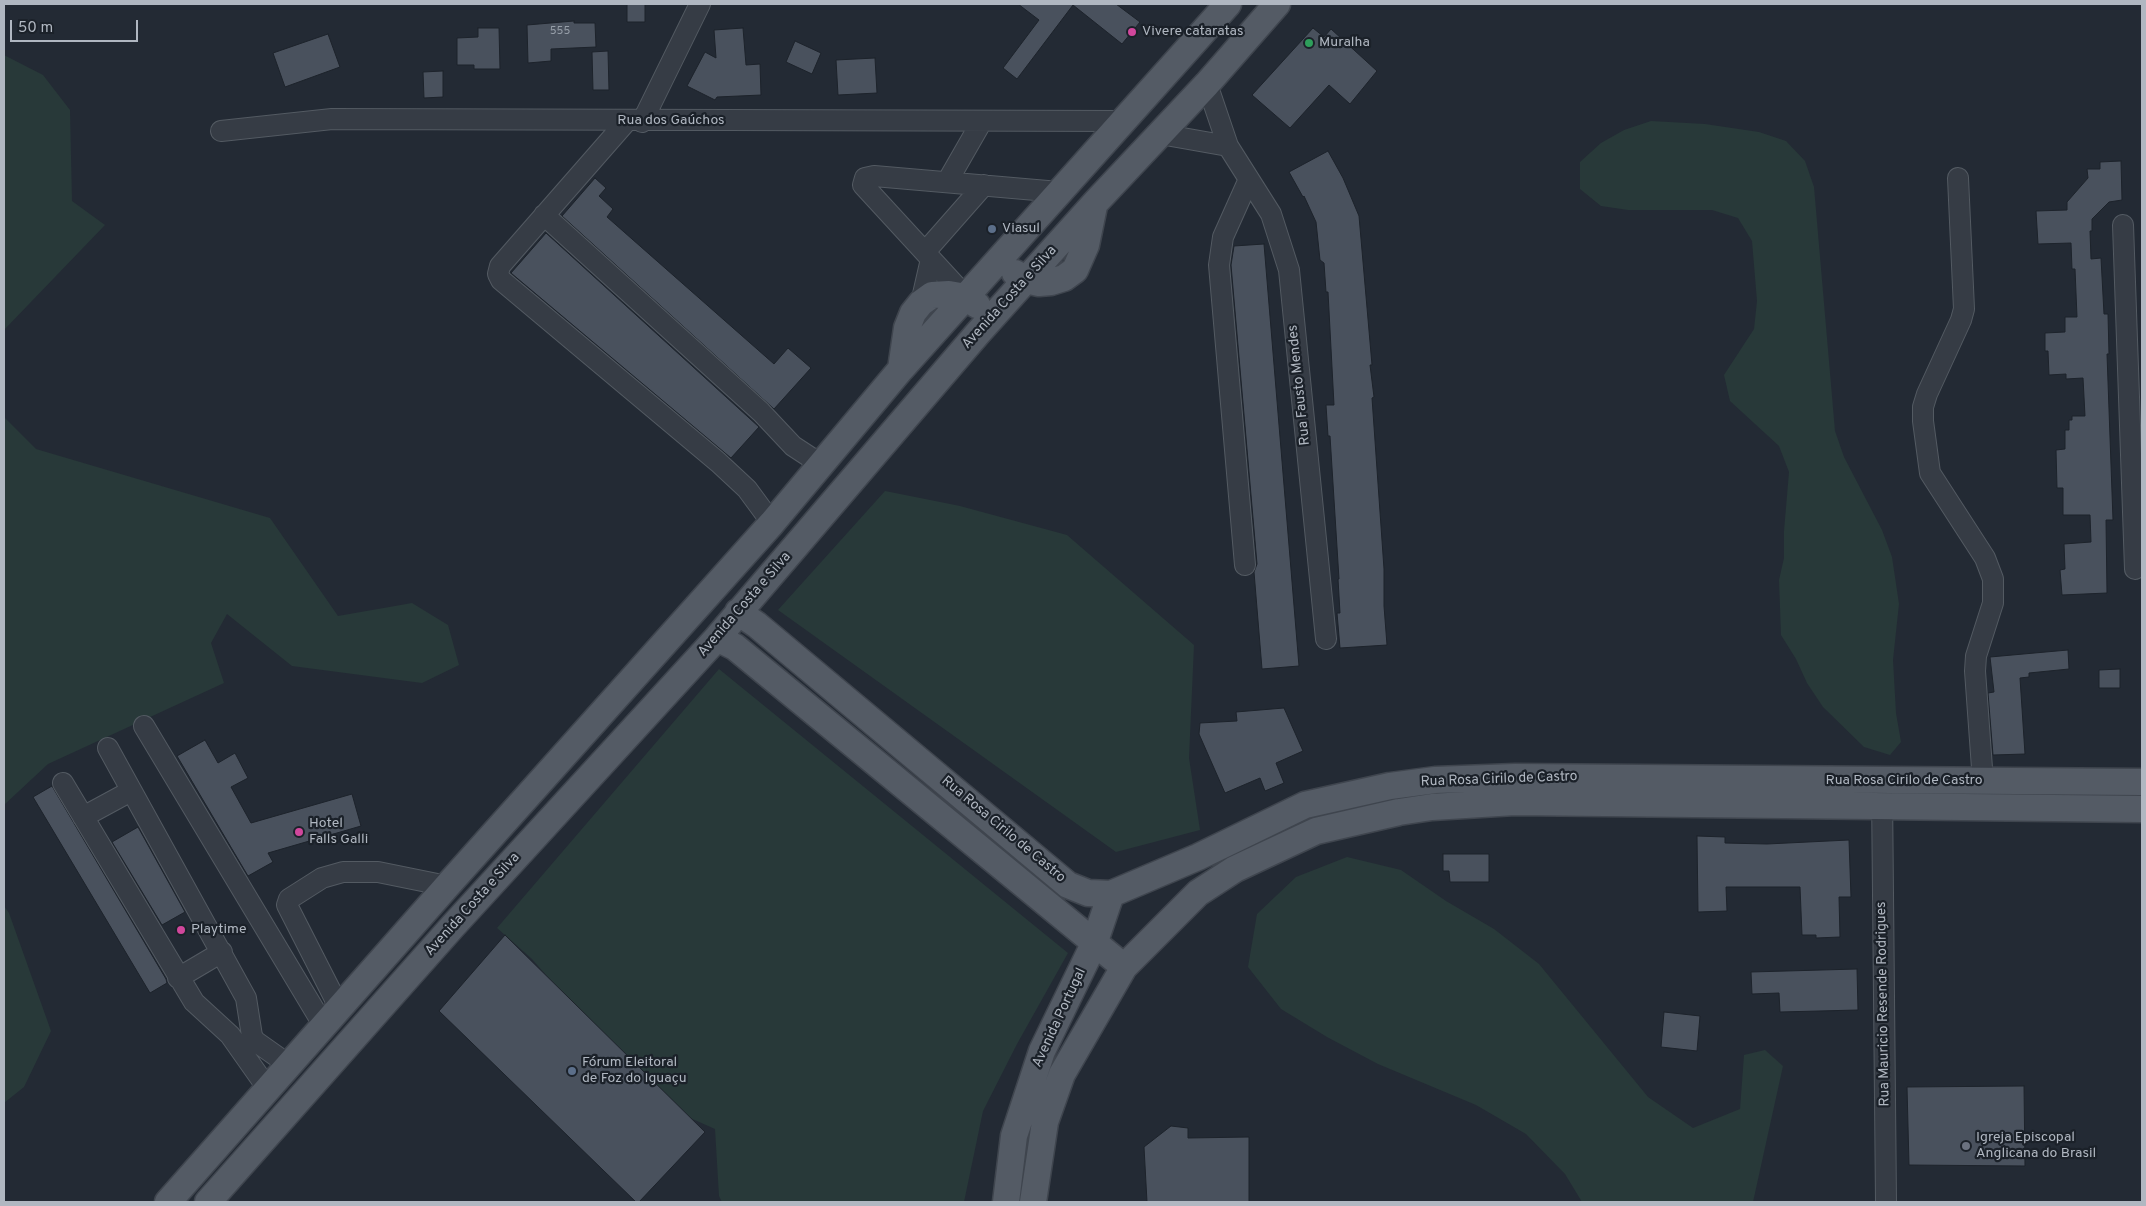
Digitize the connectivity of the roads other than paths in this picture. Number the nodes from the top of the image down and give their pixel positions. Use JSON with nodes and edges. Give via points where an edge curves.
{"nodes":[{"id":1,"x":700,"y":4,"type":"edge"},
{"id":2,"x":1228,"y":4,"type":"edge"},
{"id":3,"x":1278,"y":4,"type":"edge"},
{"id":4,"x":1207,"y":84,"type":"junction"},
{"id":5,"x":982,"y":121,"type":"junction"},
{"id":6,"x":1122,"y":121,"type":"junction"},
{"id":7,"x":634,"y":122,"type":"junction"},
{"id":8,"x":221,"y":131,"type":"dead end"},
{"id":9,"x":1160,"y":134,"type":"junction"},
{"id":10,"x":1228,"y":146,"type":"junction"},
{"id":11,"x":1958,"y":178,"type":"dead end"},
{"id":12,"x":1249,"y":179,"type":"junction"},
{"id":13,"x":947,"y":182,"type":"junction"},
{"id":14,"x":984,"y":185,"type":"junction"},
{"id":15,"x":1059,"y":192,"type":"junction"},
{"id":16,"x":544,"y":215,"type":"junction"},
{"id":17,"x":2123,"y":225,"type":"dead end"},
{"id":18,"x":1008,"y":250,"type":"junction"},
{"id":19,"x":928,"y":256,"type":"junction"},
{"id":20,"x":1026,"y":280,"type":"junction"},
{"id":21,"x":966,"y":297,"type":"junction"},
{"id":22,"x":921,"y":303,"type":"junction"},
{"id":23,"x":2134,"y":318,"type":"edge"},
{"id":24,"x":978,"y":333,"type":"junction"},
{"id":25,"x":901,"y":369,"type":"junction"},
{"id":26,"x":822,"y":466,"type":"junction"},
{"id":27,"x":772,"y":523,"type":"junction"},
{"id":28,"x":1245,"y":565,"type":"dead end"},
{"id":29,"x":2135,"y":569,"type":"dead end"},
{"id":30,"x":738,"y":612,"type":"junction"},
{"id":31,"x":717,"y":638,"type":"junction"},
{"id":32,"x":1326,"y":639,"type":"dead end"},
{"id":33,"x":144,"y":726,"type":"dead end"},
{"id":34,"x":108,"y":748,"type":"dead end"},
{"id":35,"x":1882,"y":781,"type":"junction"},
{"id":36,"x":1983,"y":782,"type":"junction"},
{"id":37,"x":2142,"y":782,"type":"edge"},
{"id":38,"x":63,"y":783,"type":"dead end"},
{"id":39,"x":1515,"y":790,"type":"junction"},
{"id":40,"x":132,"y":791,"type":"junction"},
{"id":41,"x":1306,"y":805,"type":"junction"},
{"id":42,"x":1882,"y":807,"type":"junction"},
{"id":43,"x":2142,"y":809,"type":"edge"},
{"id":44,"x":83,"y":817,"type":"junction"},
{"id":45,"x":1316,"y":831,"type":"junction"},
{"id":46,"x":447,"y":886,"type":"junction"},
{"id":47,"x":1111,"y":894,"type":"junction"},
{"id":48,"x":1094,"y":944,"type":"junction"},
{"id":49,"x":222,"y":952,"type":"junction"},
{"id":50,"x":1124,"y":966,"type":"junction"},
{"id":51,"x":178,"y":978,"type":"junction"},
{"id":52,"x":332,"y":1018,"type":"junction"},
{"id":53,"x":289,"y":1065,"type":"junction"},
{"id":54,"x":268,"y":1089,"type":"junction"},
{"id":55,"x":168,"y":1202,"type":"edge"},
{"id":56,"x":208,"y":1202,"type":"edge"},
{"id":57,"x":1006,"y":1202,"type":"edge"},
{"id":58,"x":1034,"y":1202,"type":"edge"},
{"id":59,"x":1886,"y":1202,"type":"edge"}],
"edges":[{"from":1,"to":7,"type":"street"},
{"from":2,"to":6,"type":"main road"},
{"from":3,"to":4,"type":"main road"},
{"from":4,"to":9,"type":"main road"},
{"from":4,"to":10,"type":"street","name":"Rua Fausto Mendes"},
{"from":5,"to":6,"type":"street","name":"Rua dos Gaúchos"},
{"from":5,"to":7,"type":"street","name":"Rua dos Gaúchos"},
{"from":5,"to":13,"type":"street"},
{"from":6,"to":15,"type":"main road"},
{"from":7,"to":8,"type":"street","name":"Rua dos Gaúchos","via":[[332,119]]},
{"from":7,"to":16,"type":"street"},
{"from":9,"to":10,"type":"street"},
{"from":9,"to":20,"type":"main road","via":[[1095,203],[1086,245],[1075,270],[1051,282]]},
{"from":10,"to":12,"type":"street","name":"Rua Fausto Mendes"},
{"from":11,"to":36,"type":"street","via":[[1964,309],[1928,394],[1923,421],[1930,473],[1986,558],[1993,579],[1993,603],[1976,656],[1975,672]]},
{"from":12,"to":28,"type":"street","via":[[1223,237],[1219,265]]},
{"from":12,"to":32,"type":"street","name":"Rua Fausto Mendes","via":[[1271,214],[1289,270]]},
{"from":13,"to":14,"type":"street"},
{"from":13,"to":19,"type":"street","via":[[874,176],[865,178],[863,185]]},
{"from":14,"to":15,"type":"street"},
{"from":14,"to":19,"type":"street"},
{"from":15,"to":18,"type":"main road"},
{"from":16,"to":26,"type":"street","via":[[761,412],[793,446]]},
{"from":16,"to":27,"type":"street","via":[[500,266],[500,280],[718,462],[748,489]]},
{"from":17,"to":23,"type":"street"},
{"from":18,"to":20,"type":"main road","via":[[1011,270]]},
{"from":18,"to":21,"type":"main road"},
{"from":19,"to":21,"type":"street"},
{"from":19,"to":22,"type":"street"},
{"from":20,"to":24,"type":"main road","name":"Avenida Costa e Silva"},
{"from":21,"to":22,"type":"main road","via":[[932,295]]},
{"from":21,"to":24,"type":"main road","via":[[978,307]]},
{"from":21,"to":25,"type":"main road"},
{"from":22,"to":25,"type":"main road","via":[[907,328]]},
{"from":23,"to":29,"type":"street"},
{"from":24,"to":30,"type":"main road","name":"Avenida Costa e Silva"},
{"from":25,"to":26,"type":"main road"},
{"from":26,"to":27,"type":"main road"},
{"from":27,"to":46,"type":"main road"},
{"from":30,"to":31,"type":"main road","name":"Avenida Costa e Silva"},
{"from":30,"to":47,"type":"main road","name":"Rua Rosa Cirilo de Castro","via":[[758,625],[1068,885],[1088,893]]},
{"from":31,"to":48,"type":"main road","via":[[734,647]]},
{"from":31,"to":56,"type":"main road","name":"Avenida Costa e Silva","via":[[452,927]]},
{"from":33,"to":52,"type":"street"},
{"from":34,"to":40,"type":"street"},
{"from":35,"to":36,"type":"main road","name":"Rua Rosa Cirilo de Castro"},
{"from":35,"to":39,"type":"main road","name":"Rua Rosa Cirilo de Castro"},
{"from":35,"to":42,"type":"street","name":"Rua Mauricio Resende Rodrigues"},
{"from":36,"to":37,"type":"main road","name":"Rua Rosa Cirilo de Castro"},
{"from":38,"to":44,"type":"street"},
{"from":39,"to":41,"type":"main road","name":"Rua Rosa Cirilo de Castro","via":[[1435,780],[1399,784]]},
{"from":39,"to":42,"type":"main road"},
{"from":39,"to":45,"type":"main road","name":"Avenida Portugal"},
{"from":40,"to":44,"type":"street"},
{"from":40,"to":49,"type":"street"},
{"from":41,"to":45,"type":"main road"},
{"from":41,"to":47,"type":"main road","name":"Rua Rosa Cirilo de Castro"},
{"from":42,"to":43,"type":"main road"},
{"from":42,"to":59,"type":"street","name":"Rua Mauricio Resende Rodrigues"},
{"from":44,"to":51,"type":"street"},
{"from":45,"to":50,"type":"main road","name":"Avenida Portugal","via":[[1235,869],[1198,893]]},
{"from":46,"to":52,"type":"main road"},
{"from":46,"to":52,"type":"street","via":[[378,872],[343,872],[322,878],[289,899],[288,905]]},
{"from":47,"to":48,"type":"main road","name":"Avenida Portugal"},
{"from":48,"to":50,"type":"main road"},
{"from":48,"to":57,"type":"main road","name":"Avenida Portugal","via":[[1042,1051],[1014,1136]]},
{"from":49,"to":51,"type":"street"},
{"from":49,"to":53,"type":"street","via":[[246,998],[252,1036]]},
{"from":50,"to":58,"type":"main road","name":"Avenida Portugal","via":[[1062,1074],[1045,1122]]},
{"from":51,"to":54,"type":"street","via":[[200,1010],[230,1035]]},
{"from":52,"to":53,"type":"main road"},
{"from":53,"to":54,"type":"main road"},
{"from":54,"to":55,"type":"main road"}]}
